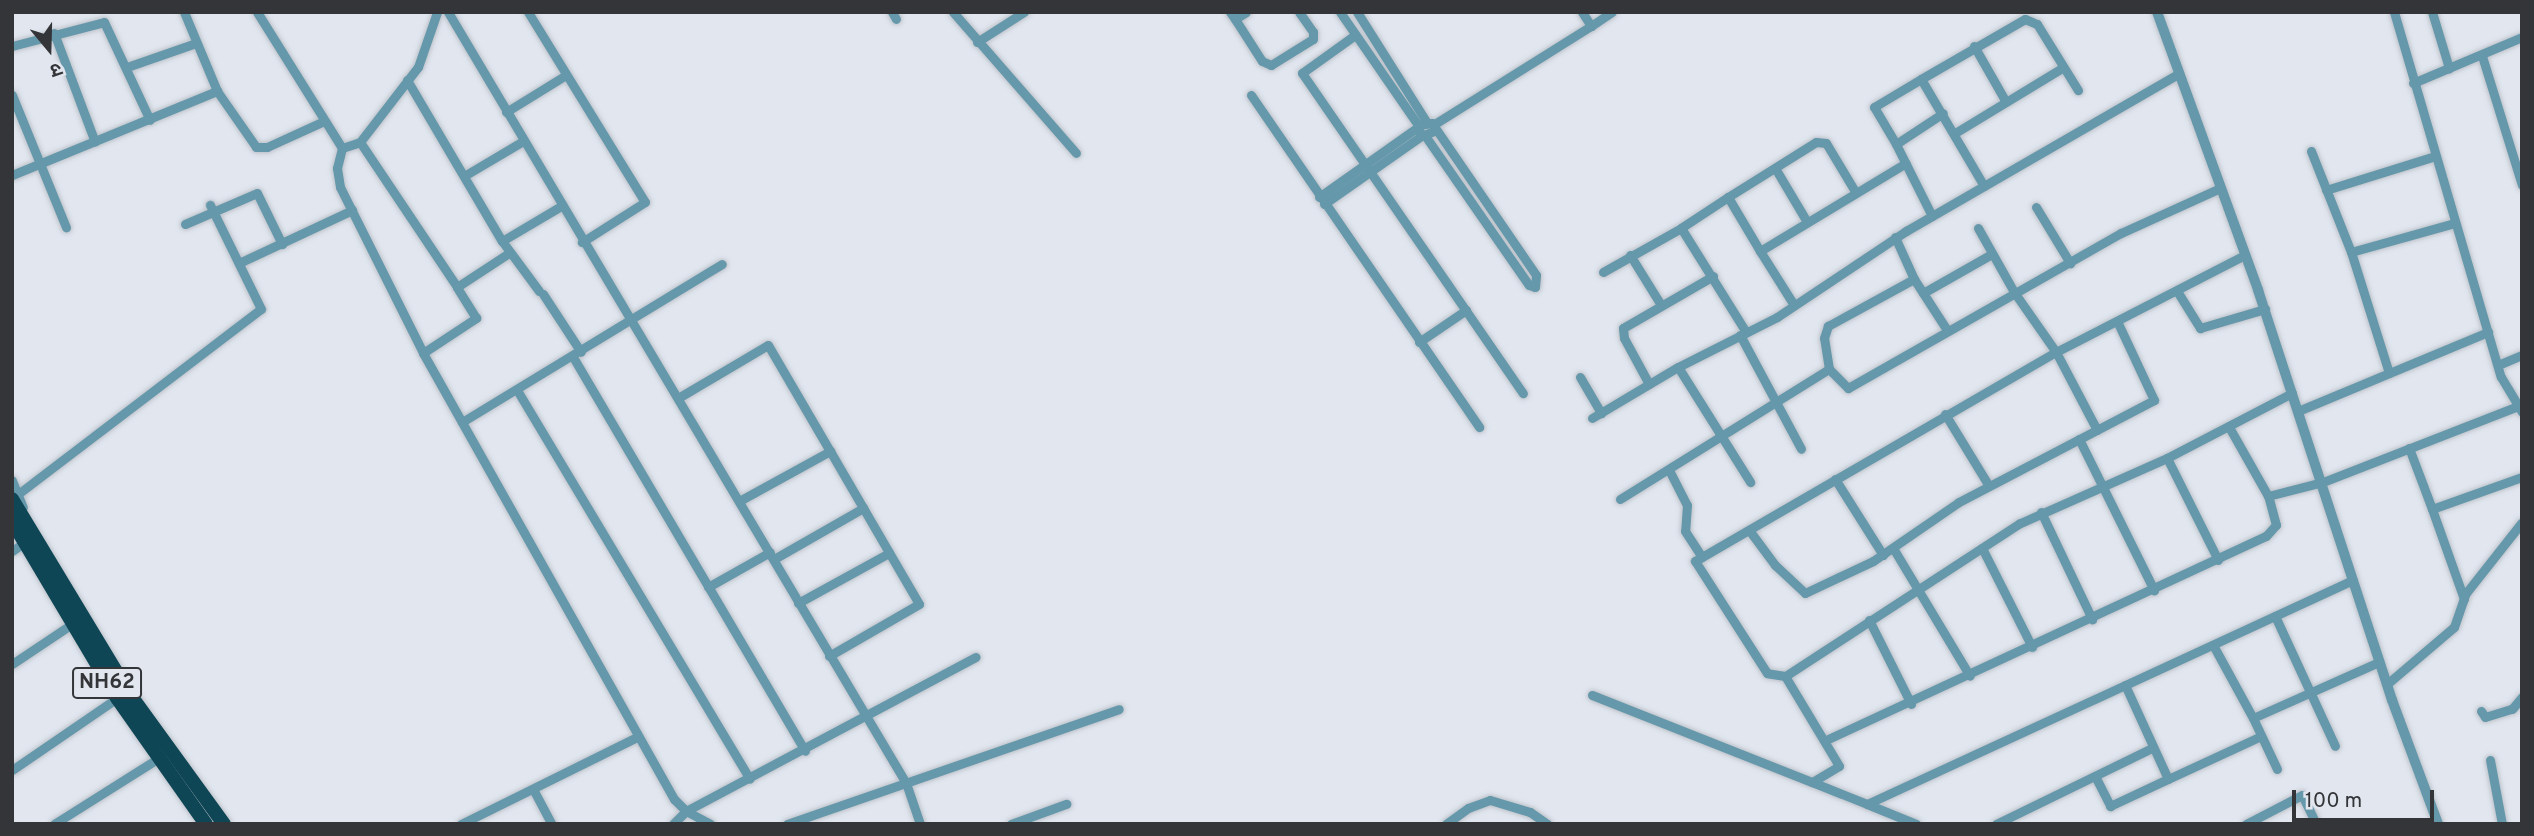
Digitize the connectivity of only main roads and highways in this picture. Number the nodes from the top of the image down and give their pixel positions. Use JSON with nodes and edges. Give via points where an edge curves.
{"nodes":[{"id":1,"x":15,"y":496,"type":"edge"},
{"id":2,"x":12,"y":521,"type":"edge"},
{"id":3,"x":23,"y":536,"type":"edge"},
{"id":4,"x":206,"y":824,"type":"edge"},
{"id":5,"x":224,"y":824,"type":"edge"}],
"edges":[{"from":1,"to":3,"type":"highway","number":"NH62"},
{"from":2,"to":3,"type":"highway","number":"NH62"},
{"from":3,"to":4,"type":"highway","number":"NH62","via":[[117,698]]},
{"from":3,"to":5,"type":"highway","number":"NH62"}]}
